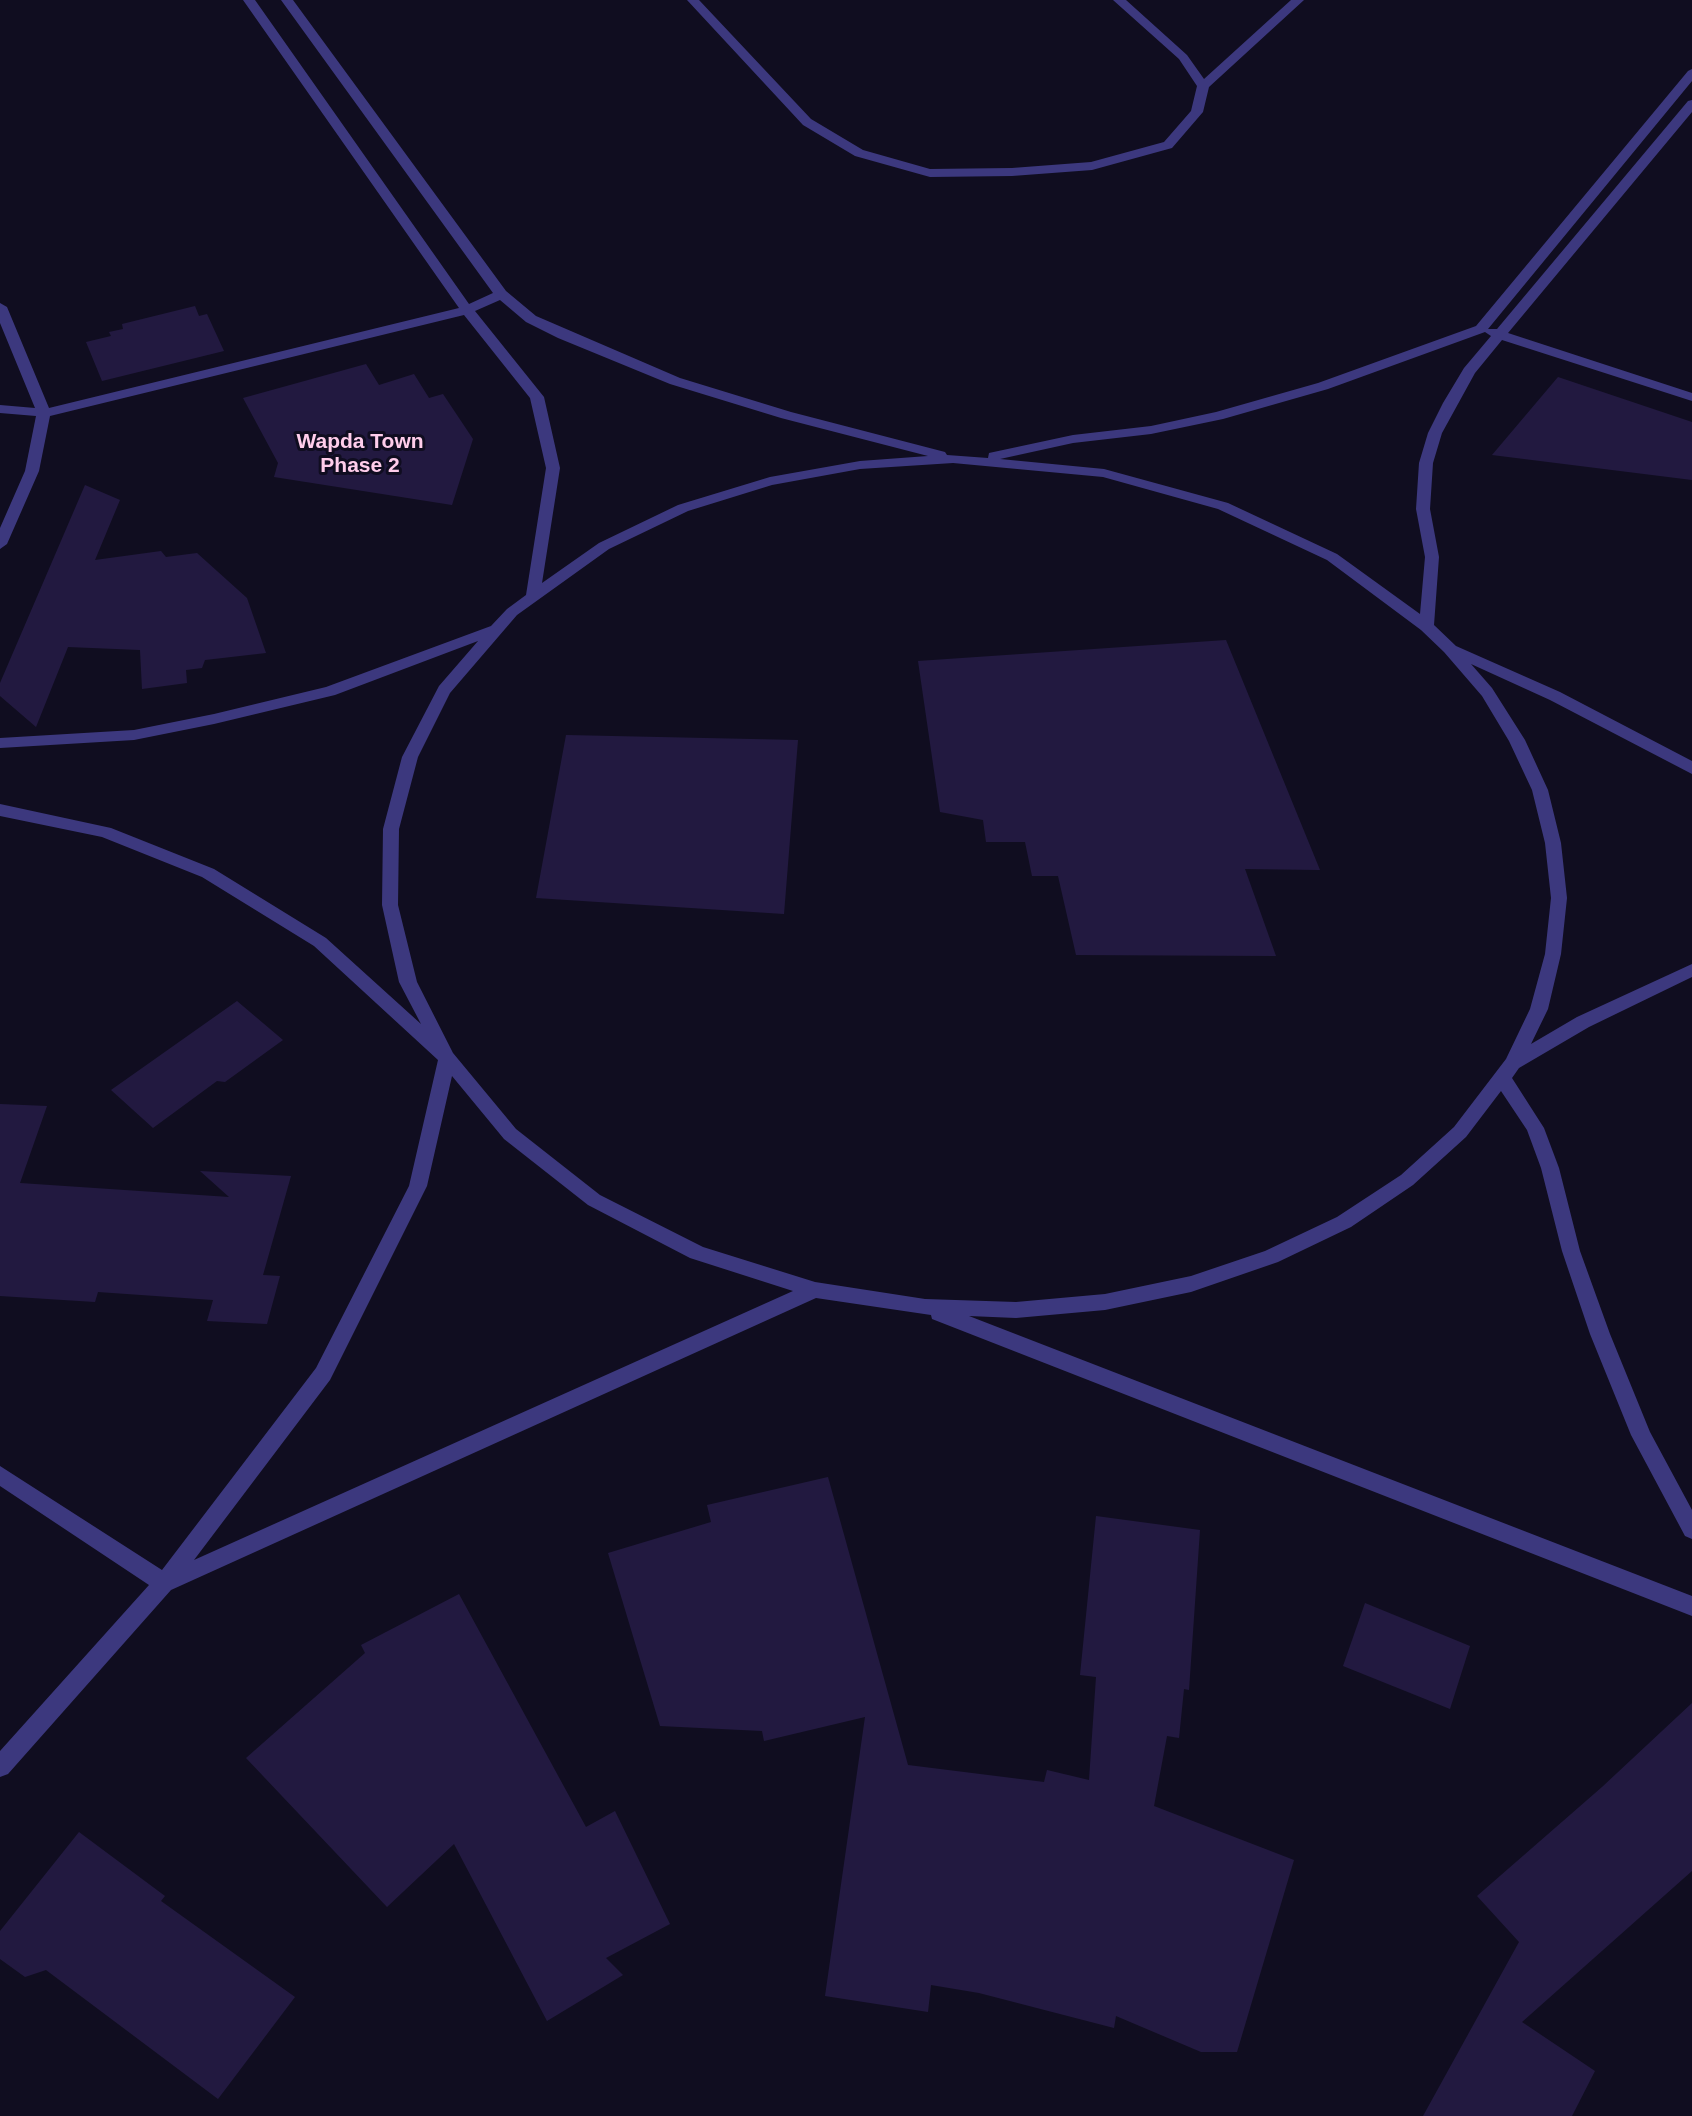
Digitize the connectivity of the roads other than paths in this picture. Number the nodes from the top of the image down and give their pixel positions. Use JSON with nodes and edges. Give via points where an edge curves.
{"nodes":[{"id":1,"x":249,"y":0,"type":"edge"},
{"id":2,"x":287,"y":0,"type":"edge"},
{"id":3,"x":693,"y":0,"type":"edge"},
{"id":4,"x":1119,"y":0,"type":"edge"},
{"id":5,"x":1298,"y":0,"type":"edge"},
{"id":6,"x":1692,"y":73,"type":"edge"},
{"id":7,"x":1203,"y":86,"type":"junction"},
{"id":8,"x":1692,"y":104,"type":"edge"},
{"id":9,"x":502,"y":294,"type":"junction"},
{"id":10,"x":0,"y":307,"type":"edge"},
{"id":11,"x":467,"y":310,"type":"junction"},
{"id":12,"x":1481,"y":329,"type":"junction"},
{"id":13,"x":1502,"y":335,"type":"junction"},
{"id":14,"x":1692,"y":397,"type":"edge"},
{"id":15,"x":0,"y":409,"type":"edge"},
{"id":16,"x":44,"y":413,"type":"junction"},
{"id":17,"x":953,"y":459,"type":"junction"},
{"id":18,"x":980,"y":459,"type":"junction"},
{"id":19,"x":0,"y":544,"type":"edge"},
{"id":20,"x":533,"y":594,"type":"junction"},
{"id":21,"x":1426,"y":626,"type":"junction"},
{"id":22,"x":493,"y":631,"type":"junction"},
{"id":23,"x":1449,"y":649,"type":"junction"},
{"id":24,"x":0,"y":743,"type":"edge"},
{"id":25,"x":1692,"y":768,"type":"edge"},
{"id":26,"x":0,"y":810,"type":"edge"},
{"id":27,"x":1692,"y":971,"type":"edge"},
{"id":28,"x":447,"y":1058,"type":"junction"},
{"id":29,"x":1508,"y":1071,"type":"junction"},
{"id":30,"x":815,"y":1290,"type":"junction"},
{"id":31,"x":925,"y":1307,"type":"junction"},
{"id":32,"x":0,"y":1475,"type":"edge"},
{"id":33,"x":1692,"y":1530,"type":"edge"},
{"id":34,"x":164,"y":1583,"type":"junction"},
{"id":35,"x":1692,"y":1606,"type":"edge"},
{"id":36,"x":0,"y":1767,"type":"edge"}],
"edges":[{"from":1,"to":11,"type":"street"},
{"from":2,"to":9,"type":"street"},
{"from":3,"to":7,"type":"street","via":[[807,122],[859,153],[930,173],[1092,166],[1168,145],[1196,112]]},
{"from":4,"to":7,"type":"street","via":[[1183,57]]},
{"from":5,"to":7,"type":"street"},
{"from":6,"to":12,"type":"street"},
{"from":8,"to":13,"type":"street"},
{"from":9,"to":11,"type":"street"},
{"from":9,"to":17,"type":"street","via":[[531,319],[675,381]]},
{"from":10,"to":16,"type":"street"},
{"from":11,"to":16,"type":"street"},
{"from":11,"to":20,"type":"street","via":[[537,397],[553,468]]},
{"from":12,"to":13,"type":"street"},
{"from":12,"to":18,"type":"street","via":[[1323,386],[1217,416]]},
{"from":13,"to":14,"type":"street"},
{"from":13,"to":21,"type":"street","via":[[1469,371],[1435,433],[1426,463],[1423,509],[1432,557]]},
{"from":15,"to":16,"type":"street"},
{"from":16,"to":19,"type":"street","via":[[32,471]]},
{"from":17,"to":18,"type":"street"},
{"from":17,"to":20,"type":"street","via":[[847,467],[770,481],[683,508],[604,546]]},
{"from":18,"to":21,"type":"street","via":[[1104,473],[1223,506],[1332,557]]},
{"from":20,"to":22,"type":"street"},
{"from":21,"to":23,"type":"street"},
{"from":22,"to":24,"type":"street","via":[[330,691],[214,719],[134,735]]},
{"from":22,"to":28,"type":"street","via":[[444,690],[410,757],[391,829],[390,905],[408,982]]},
{"from":23,"to":25,"type":"street","via":[[1555,696]]},
{"from":23,"to":29,"type":"street","via":[[1487,692],[1517,740],[1539,790],[1553,844],[1559,898],[1553,954],[1539,1009]]},
{"from":26,"to":28,"type":"street","via":[[105,832],[208,873],[320,942]]},
{"from":27,"to":29,"type":"street","via":[[1584,1023]]},
{"from":28,"to":30,"type":"street","via":[[510,1133],[594,1200],[697,1253]]},
{"from":28,"to":34,"type":"street","via":[[418,1186],[323,1374]]},
{"from":29,"to":31,"type":"street","via":[[1460,1132],[1407,1180],[1344,1222],[1271,1257],[1191,1284],[1105,1302],[1016,1310]]},
{"from":29,"to":33,"type":"street","via":[[1550,1168],[1571,1251],[1600,1334],[1641,1435]]},
{"from":30,"to":31,"type":"street"},
{"from":30,"to":34,"type":"street"},
{"from":31,"to":35,"type":"street"},
{"from":32,"to":34,"type":"street"},
{"from":34,"to":36,"type":"street"}]}
